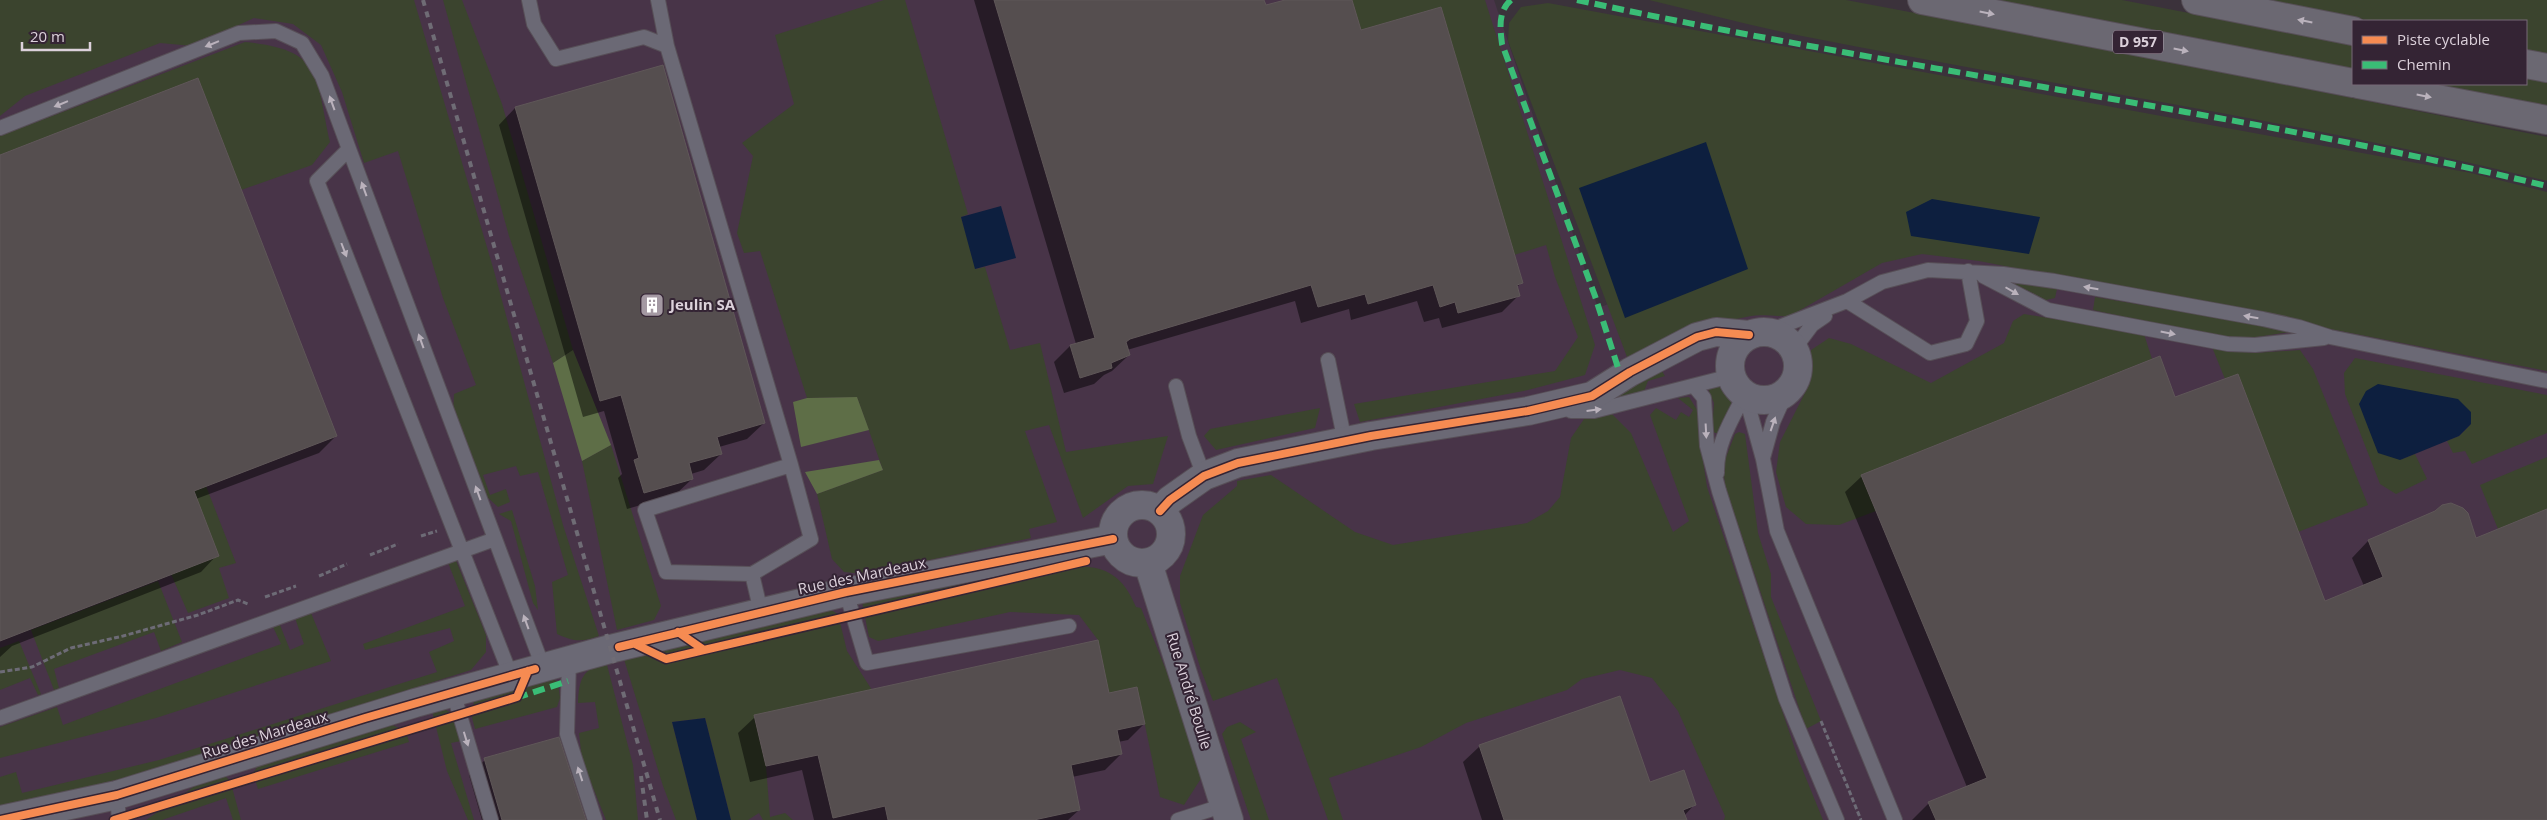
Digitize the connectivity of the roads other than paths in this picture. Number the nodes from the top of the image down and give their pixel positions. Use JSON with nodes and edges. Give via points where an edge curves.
{"nodes":[{"id":1,"x":529,"y":0,"type":"edge"},
{"id":2,"x":658,"y":0,"type":"edge"},
{"id":3,"x":1922,"y":0,"type":"edge"},
{"id":4,"x":2196,"y":0,"type":"edge"},
{"id":5,"x":2352,"y":31,"type":"edge"},
{"id":6,"x":667,"y":46,"type":"junction"},
{"id":7,"x":2527,"y":64,"type":"edge"},
{"id":8,"x":2547,"y":68,"type":"edge"},
{"id":9,"x":2352,"y":83,"type":"edge"},
{"id":10,"x":2363,"y":85,"type":"edge"},
{"id":11,"x":2547,"y":120,"type":"edge"},
{"id":12,"x":0,"y":128,"type":"edge"},
{"id":13,"x":350,"y":149,"type":"junction"},
{"id":14,"x":1968,"y":271,"type":"junction"},
{"id":15,"x":1847,"y":301,"type":"junction"},
{"id":16,"x":1758,"y":334,"type":"junction"},
{"id":17,"x":2330,"y":337,"type":"junction"},
{"id":18,"x":1681,"y":347,"type":"junction"},
{"id":19,"x":1794,"y":349,"type":"junction"},
{"id":20,"x":1328,"y":360,"type":"dead end"},
{"id":21,"x":1735,"y":376,"type":"junction"},
{"id":22,"x":2547,"y":381,"type":"edge"},
{"id":23,"x":1176,"y":386,"type":"dead end"},
{"id":24,"x":1694,"y":386,"type":"junction"},
{"id":25,"x":1787,"y":391,"type":"junction"},
{"id":26,"x":1528,"y":411,"type":"junction"},
{"id":27,"x":1345,"y":442,"type":"junction"},
{"id":28,"x":1763,"y":459,"type":"junction"},
{"id":29,"x":791,"y":465,"type":"junction"},
{"id":30,"x":1204,"y":476,"type":"junction"},
{"id":31,"x":1719,"y":491,"type":"junction"},
{"id":32,"x":1160,"y":511,"type":"junction"},
{"id":33,"x":495,"y":539,"type":"junction"},
{"id":34,"x":1113,"y":539,"type":"junction"},
{"id":35,"x":462,"y":550,"type":"junction"},
{"id":36,"x":1148,"y":563,"type":"junction"},
{"id":37,"x":752,"y":574,"type":"junction"},
{"id":38,"x":846,"y":592,"type":"junction"},
{"id":39,"x":761,"y":612,"type":"junction"},
{"id":40,"x":1068,"y":626,"type":"dead end"},
{"id":41,"x":569,"y":660,"type":"junction"},
{"id":42,"x":543,"y":667,"type":"junction"},
{"id":43,"x":512,"y":676,"type":"junction"},
{"id":44,"x":453,"y":692,"type":"junction"},
{"id":45,"x":0,"y":718,"type":"edge"},
{"id":46,"x":118,"y":807,"type":"edge"},
{"id":47,"x":1227,"y":813,"type":"edge"},
{"id":48,"x":0,"y":820,"type":"edge"},
{"id":49,"x":57,"y":820,"type":"edge"},
{"id":50,"x":491,"y":820,"type":"edge"},
{"id":51,"x":595,"y":820,"type":"edge"},
{"id":52,"x":1178,"y":820,"type":"edge"},
{"id":53,"x":1837,"y":820,"type":"edge"},
{"id":54,"x":1895,"y":820,"type":"edge"}],
"edges":[{"from":1,"to":6,"type":"lane","via":[[534,24],[556,59],[644,37]]},
{"from":2,"to":6,"type":"lane"},
{"from":3,"to":9,"type":"main road","number":"D 957","one_way":true},
{"from":5,"to":4,"type":"main road","one_way":true},
{"from":6,"to":29,"type":"lane"},
{"from":7,"to":8,"type":"main road"},
{"from":10,"to":11,"type":"main road","one_way":true},
{"from":13,"to":12,"type":"lane","one_way":true,"via":[[322,76],[302,43],[276,31],[239,33]]},
{"from":33,"to":13,"type":"lane","one_way":true},
{"from":13,"to":35,"type":"lane","one_way":true,"via":[[317,181]]},
{"from":14,"to":15,"type":"lane","via":[[1910,273],[1882,282]]},
{"from":14,"to":15,"type":"lane","via":[[1977,321],[1966,344],[1930,353]]},
{"from":17,"to":14,"type":"lane","one_way":true,"via":[[2263,319],[2095,288]]},
{"from":14,"to":17,"type":"lane","one_way":true,"via":[[1993,280],[2048,310],[2228,344],[2256,345]]},
{"from":15,"to":16,"type":"lane"},
{"from":15,"to":19,"type":"lane","via":[[1812,325]]},
{"from":16,"to":18,"type":"street","via":[[1716,332],[1697,337]]},
{"from":16,"to":19,"type":"street","via":[[1782,337]]},
{"from":16,"to":21,"type":"street","via":[[1740,341]]},
{"from":17,"to":22,"type":"lane"},
{"from":18,"to":21,"type":"street","via":[[1703,349]]},
{"from":18,"to":26,"type":"street","via":[[1630,372],[1592,396]]},
{"from":19,"to":25,"type":"street","via":[[1798,371]]},
{"from":20,"to":27,"type":"lane"},
{"from":21,"to":24,"type":"lane"},
{"from":21,"to":25,"type":"street","via":[[1755,399],[1777,398]]},
{"from":21,"to":28,"type":"lane"},
{"from":21,"to":31,"type":"lane","via":[[1719,453]]},
{"from":23,"to":30,"type":"lane"},
{"from":26,"to":24,"type":"lane","one_way":true,"via":[[1594,411]]},
{"from":24,"to":31,"type":"lane","one_way":true,"via":[[1704,398],[1707,446]]},
{"from":28,"to":25,"type":"lane","one_way":true,"via":[[1773,422]]},
{"from":26,"to":27,"type":"street"},
{"from":27,"to":30,"type":"street","via":[[1238,463]]},
{"from":28,"to":54,"type":"lane","via":[[1777,531]]},
{"from":29,"to":37,"type":"lane","via":[[811,539]]},
{"from":29,"to":37,"type":"lane","via":[[645,510],[666,572]]},
{"from":30,"to":32,"type":"street"},
{"from":31,"to":53,"type":"lane","via":[[1786,699]]},
{"from":32,"to":34,"type":"street","via":[[1144,505],[1128,509],[1116,522]]},
{"from":32,"to":36,"type":"street","via":[[1170,527],[1171,536],[1164,554]]},
{"from":33,"to":35,"type":"lane"},
{"from":42,"to":33,"type":"lane","one_way":true},
{"from":34,"to":36,"type":"street","via":[[1122,555]]},
{"from":34,"to":38,"type":"street","name":"Rue des Mardeaux"},
{"from":35,"to":43,"type":"lane"},
{"from":35,"to":45,"type":"lane"},
{"from":36,"to":47,"type":"street","name":"Rue André Boulle"},
{"from":37,"to":39,"type":"lane"},
{"from":38,"to":39,"type":"street","name":"Rue des Mardeaux"},
{"from":38,"to":40,"type":"lane","via":[[867,663]]},
{"from":39,"to":41,"type":"street","name":"Rue des Mardeaux"},
{"from":41,"to":42,"type":"street","name":"Rue des Mardeaux"},
{"from":51,"to":41,"type":"lane","one_way":true,"via":[[567,734]]},
{"from":42,"to":43,"type":"street","name":"Rue des Mardeaux"},
{"from":43,"to":44,"type":"street","name":"Rue des Mardeaux"},
{"from":44,"to":46,"type":"street","name":"Rue des Mardeaux"},
{"from":44,"to":50,"type":"lane","one_way":true},
{"from":46,"to":48,"type":"street","name":"Rue des Mardeaux"},
{"from":46,"to":49,"type":"street","name":"Rue des Mardeaux"},
{"from":47,"to":52,"type":"lane"}]}
